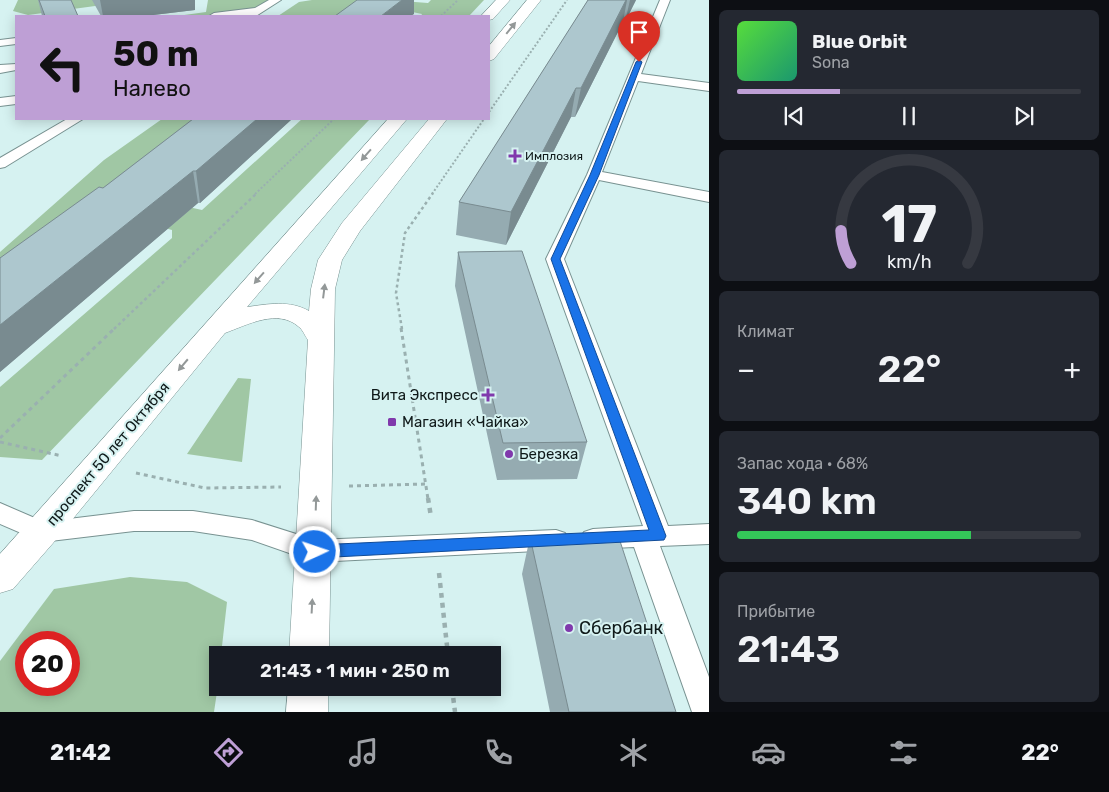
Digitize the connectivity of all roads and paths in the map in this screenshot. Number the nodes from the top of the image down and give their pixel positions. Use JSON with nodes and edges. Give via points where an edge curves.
{"nodes":[{"id":1,"x":276,"y":0,"type":"edge"},
{"id":2,"x":458,"y":0,"type":"edge"},
{"id":3,"x":502,"y":0,"type":"edge"},
{"id":4,"x":534,"y":0,"type":"edge"},
{"id":5,"x":567,"y":0,"type":"edge"},
{"id":6,"x":666,"y":0,"type":"edge"},
{"id":7,"x":253,"y":14,"type":"edge"},
{"id":8,"x":234,"y":15,"type":"edge"},
{"id":9,"x":442,"y":15,"type":"edge"},
{"id":10,"x":489,"y":15,"type":"edge"},
{"id":11,"x":15,"y":41,"type":"edge"},
{"id":12,"x":0,"y":43,"type":"edge"},
{"id":13,"x":0,"y":49,"type":"edge"},
{"id":14,"x":15,"y":51,"type":"edge"},
{"id":15,"x":490,"y":55,"type":"edge"},
{"id":16,"x":15,"y":67,"type":"edge"},
{"id":17,"x":0,"y":69,"type":"edge"},
{"id":18,"x":633,"y":77,"type":"junction"},
{"id":19,"x":709,"y":87,"type":"edge"},
{"id":20,"x":490,"y":111,"type":"edge"},
{"id":21,"x":74,"y":120,"type":"edge"},
{"id":22,"x":333,"y":120,"type":"edge"},
{"id":23,"x":397,"y":120,"type":"edge"},
{"id":24,"x":437,"y":120,"type":"edge"},
{"id":25,"x":483,"y":120,"type":"edge"},
{"id":26,"x":0,"y":164,"type":"edge"},
{"id":27,"x":594,"y":175,"type":"junction"},
{"id":28,"x":709,"y":197,"type":"edge"},
{"id":29,"x":215,"y":328,"type":"junction"},
{"id":30,"x":321,"y":340,"type":"junction"},
{"id":31,"x":0,"y":440,"type":"edge"},
{"id":32,"x":100,"y":464,"type":"junction"},
{"id":33,"x":426,"y":484,"type":"junction"},
{"id":34,"x":317,"y":486,"type":"junction"},
{"id":35,"x":0,"y":513,"type":"edge"},
{"id":36,"x":42,"y":532,"type":"junction"},
{"id":37,"x":709,"y":534,"type":"edge"},
{"id":38,"x":651,"y":536,"type":"junction"},
{"id":39,"x":436,"y":546,"type":"junction"},
{"id":40,"x":315,"y":552,"type":"junction"},
{"id":41,"x":0,"y":578,"type":"edge"},
{"id":42,"x":310,"y":646,"type":"edge"},
{"id":43,"x":447,"y":646,"type":"edge"},
{"id":44,"x":307,"y":696,"type":"edge"},
{"id":45,"x":453,"y":696,"type":"edge"},
{"id":46,"x":306,"y":712,"type":"edge"},
{"id":47,"x":455,"y":712,"type":"edge"},
{"id":48,"x":706,"y":712,"type":"edge"}],
"edges":[{"from":1,"to":7,"type":"lane"},
{"from":2,"to":9,"type":"path"},
{"from":3,"to":10,"type":"main road"},
{"from":15,"to":4,"type":"main road","one_way":true},
{"from":5,"to":20,"type":"path"},
{"from":6,"to":18,"type":"lane"},
{"from":7,"to":8,"type":"lane"},
{"from":11,"to":12,"type":"lane"},
{"from":13,"to":14,"type":"lane"},
{"from":16,"to":17,"type":"lane"},
{"from":18,"to":19,"type":"lane"},
{"from":18,"to":27,"type":"lane"},
{"from":21,"to":26,"type":"lane"},
{"from":22,"to":31,"type":"path"},
{"from":23,"to":29,"type":"main road","name":"проспект 50 лет Октября","one_way":true},
{"from":30,"to":24,"type":"main road","one_way":true,"via":[[323,289],[330,260],[350,228]]},
{"from":25,"to":33,"type":"path","via":[[405,232],[396,293]]},
{"from":27,"to":28,"type":"lane"},
{"from":27,"to":38,"type":"lane","via":[[556,259]]},
{"from":29,"to":30,"type":"main road","name":"проспект 50 лет Октября","via":[[246,315],[272,311],[294,314],[310,322]]},
{"from":29,"to":32,"type":"main road","name":"проспект 50 лет Октября","one_way":true},
{"from":30,"to":34,"type":"main road"},
{"from":31,"to":32,"type":"path"},
{"from":32,"to":34,"type":"path","via":[[205,488]]},
{"from":32,"to":36,"type":"main road","name":"проспект 50 лет Октября"},
{"from":33,"to":34,"type":"path"},
{"from":33,"to":39,"type":"path"},
{"from":40,"to":34,"type":"main road","one_way":true},
{"from":35,"to":36,"type":"lane"},
{"from":36,"to":40,"type":"lane","via":[[134,521],[193,521],[252,530]]},
{"from":36,"to":41,"type":"main road","name":"проспект 50 лет Октября"},
{"from":37,"to":38,"type":"lane"},
{"from":38,"to":39,"type":"lane"},
{"from":38,"to":48,"type":"lane"},
{"from":39,"to":40,"type":"lane"},
{"from":39,"to":43,"type":"path"},
{"from":42,"to":40,"type":"main road","one_way":true},
{"from":44,"to":46,"type":"main road"},
{"from":45,"to":47,"type":"path"}]}
